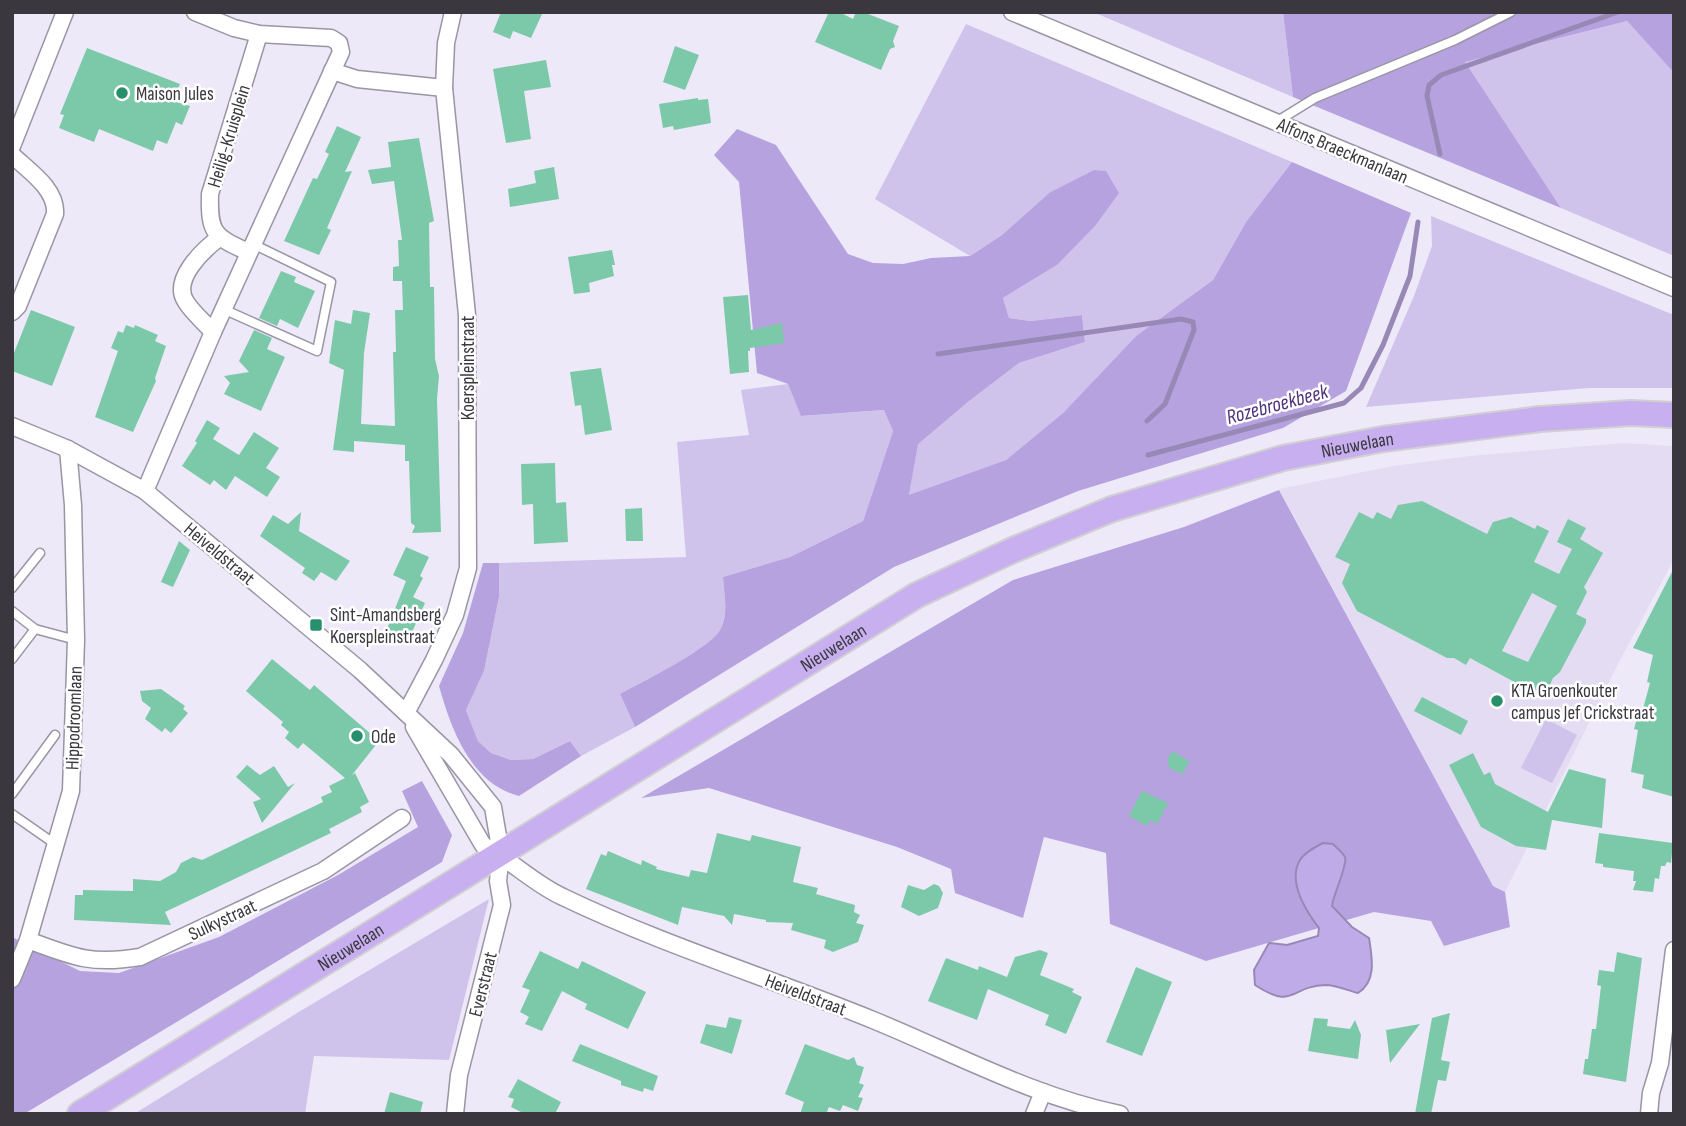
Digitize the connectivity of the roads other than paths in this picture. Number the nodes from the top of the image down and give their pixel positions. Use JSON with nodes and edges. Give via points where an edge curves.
{"nodes":[{"id":1,"x":65,"y":12,"type":"edge"},
{"id":2,"x":195,"y":12,"type":"edge"},
{"id":3,"x":453,"y":12,"type":"edge"},
{"id":4,"x":1012,"y":12,"type":"edge"},
{"id":5,"x":1511,"y":12,"type":"edge"},
{"id":6,"x":259,"y":34,"type":"junction"},
{"id":7,"x":332,"y":71,"type":"junction"},
{"id":8,"x":444,"y":88,"type":"junction"},
{"id":9,"x":1276,"y":122,"type":"junction"},
{"id":10,"x":12,"y":146,"type":"edge"},
{"id":11,"x":12,"y":155,"type":"edge"},
{"id":12,"x":219,"y":238,"type":"junction"},
{"id":13,"x":250,"y":248,"type":"junction"},
{"id":14,"x":1674,"y":288,"type":"edge"},
{"id":15,"x":223,"y":309,"type":"junction"},
{"id":16,"x":12,"y":312,"type":"edge"},
{"id":17,"x":213,"y":332,"type":"junction"},
{"id":18,"x":1674,"y":415,"type":"edge"},
{"id":19,"x":12,"y":426,"type":"edge"},
{"id":20,"x":68,"y":449,"type":"junction"},
{"id":21,"x":145,"y":491,"type":"junction"},
{"id":22,"x":40,"y":552,"type":"dead end"},
{"id":23,"x":12,"y":588,"type":"edge"},
{"id":24,"x":12,"y":611,"type":"edge"},
{"id":25,"x":35,"y":629,"type":"junction"},
{"id":26,"x":76,"y":640,"type":"junction"},
{"id":27,"x":12,"y":659,"type":"edge"},
{"id":28,"x":406,"y":713,"type":"junction"},
{"id":29,"x":55,"y":735,"type":"dead end"},
{"id":30,"x":12,"y":794,"type":"edge"},
{"id":31,"x":12,"y":814,"type":"edge"},
{"id":32,"x":402,"y":818,"type":"dead end"},
{"id":33,"x":55,"y":844,"type":"junction"},
{"id":34,"x":500,"y":854,"type":"junction"},
{"id":35,"x":29,"y":940,"type":"junction"},
{"id":36,"x":1674,"y":950,"type":"edge"},
{"id":37,"x":12,"y":979,"type":"edge"},
{"id":38,"x":1043,"y":1092,"type":"junction"},
{"id":39,"x":79,"y":1114,"type":"edge"},
{"id":40,"x":455,"y":1114,"type":"edge"},
{"id":41,"x":1034,"y":1114,"type":"edge"},
{"id":42,"x":1120,"y":1114,"type":"edge"},
{"id":43,"x":1649,"y":1114,"type":"edge"}],
"edges":[{"from":1,"to":10,"type":"street"},
{"from":2,"to":6,"type":"street"},
{"from":3,"to":8,"type":"street","name":"Koerspleinstraat"},
{"from":4,"to":9,"type":"street","name":"Alfons Braeckmanlaan"},
{"from":5,"to":9,"type":"lane","via":[[1315,98]]},
{"from":6,"to":7,"type":"street","via":[[331,38],[339,43],[341,52]]},
{"from":6,"to":12,"type":"street","name":"Heilig-Kruisplein","via":[[210,194],[209,219]]},
{"from":7,"to":8,"type":"street","via":[[356,79]]},
{"from":7,"to":13,"type":"street"},
{"from":8,"to":28,"type":"street","name":"Koerspleinstraat","via":[[467,315],[468,568],[455,615]]},
{"from":9,"to":14,"type":"street","name":"Alfons Braeckmanlaan"},
{"from":11,"to":16,"type":"street","via":[[51,193],[56,204]]},
{"from":12,"to":13,"type":"street"},
{"from":12,"to":17,"type":"street","via":[[195,258],[182,292],[185,302]]},
{"from":13,"to":15,"type":"street"},
{"from":13,"to":15,"type":"lane","via":[[331,282],[317,351]]},
{"from":15,"to":17,"type":"street"},
{"from":17,"to":21,"type":"street"},
{"from":18,"to":34,"type":"main road","name":"Nieuwelaan","via":[[1540,419],[1383,439],[1283,458],[1112,509],[917,595]]},
{"from":19,"to":20,"type":"street","name":"Heiveldstraat"},
{"from":20,"to":21,"type":"street","name":"Heiveldstraat"},
{"from":20,"to":26,"type":"street","name":"Hippodroomlaan","via":[[74,505]]},
{"from":21,"to":28,"type":"street","name":"Heiveldstraat"},
{"from":22,"to":23,"type":"lane"},
{"from":24,"to":25,"type":"lane"},
{"from":25,"to":26,"type":"lane"},
{"from":25,"to":27,"type":"lane"},
{"from":26,"to":33,"type":"street","name":"Hippodroomlaan","via":[[71,791]]},
{"from":28,"to":34,"type":"street","name":"Heiveldstraat","via":[[483,845]]},
{"from":28,"to":34,"type":"street","name":"Heiveldstraat","via":[[451,755],[493,807]]},
{"from":29,"to":30,"type":"lane"},
{"from":31,"to":33,"type":"lane"},
{"from":32,"to":35,"type":"street","name":"Sulkystraat","via":[[323,872],[140,957],[79,959]]},
{"from":33,"to":35,"type":"street","name":"Hippodroomlaan"},
{"from":34,"to":38,"type":"street","name":"Heiveldstraat","via":[[547,889],[578,904]]},
{"from":34,"to":39,"type":"main road","name":"Nieuwelaan"},
{"from":34,"to":40,"type":"street","name":"Everstraat","via":[[502,905],[459,1075]]},
{"from":35,"to":37,"type":"street","name":"Hippodroomlaan"},
{"from":36,"to":43,"type":"street"},
{"from":38,"to":41,"type":"street"},
{"from":38,"to":42,"type":"street","name":"Heiveldstraat"}]}
